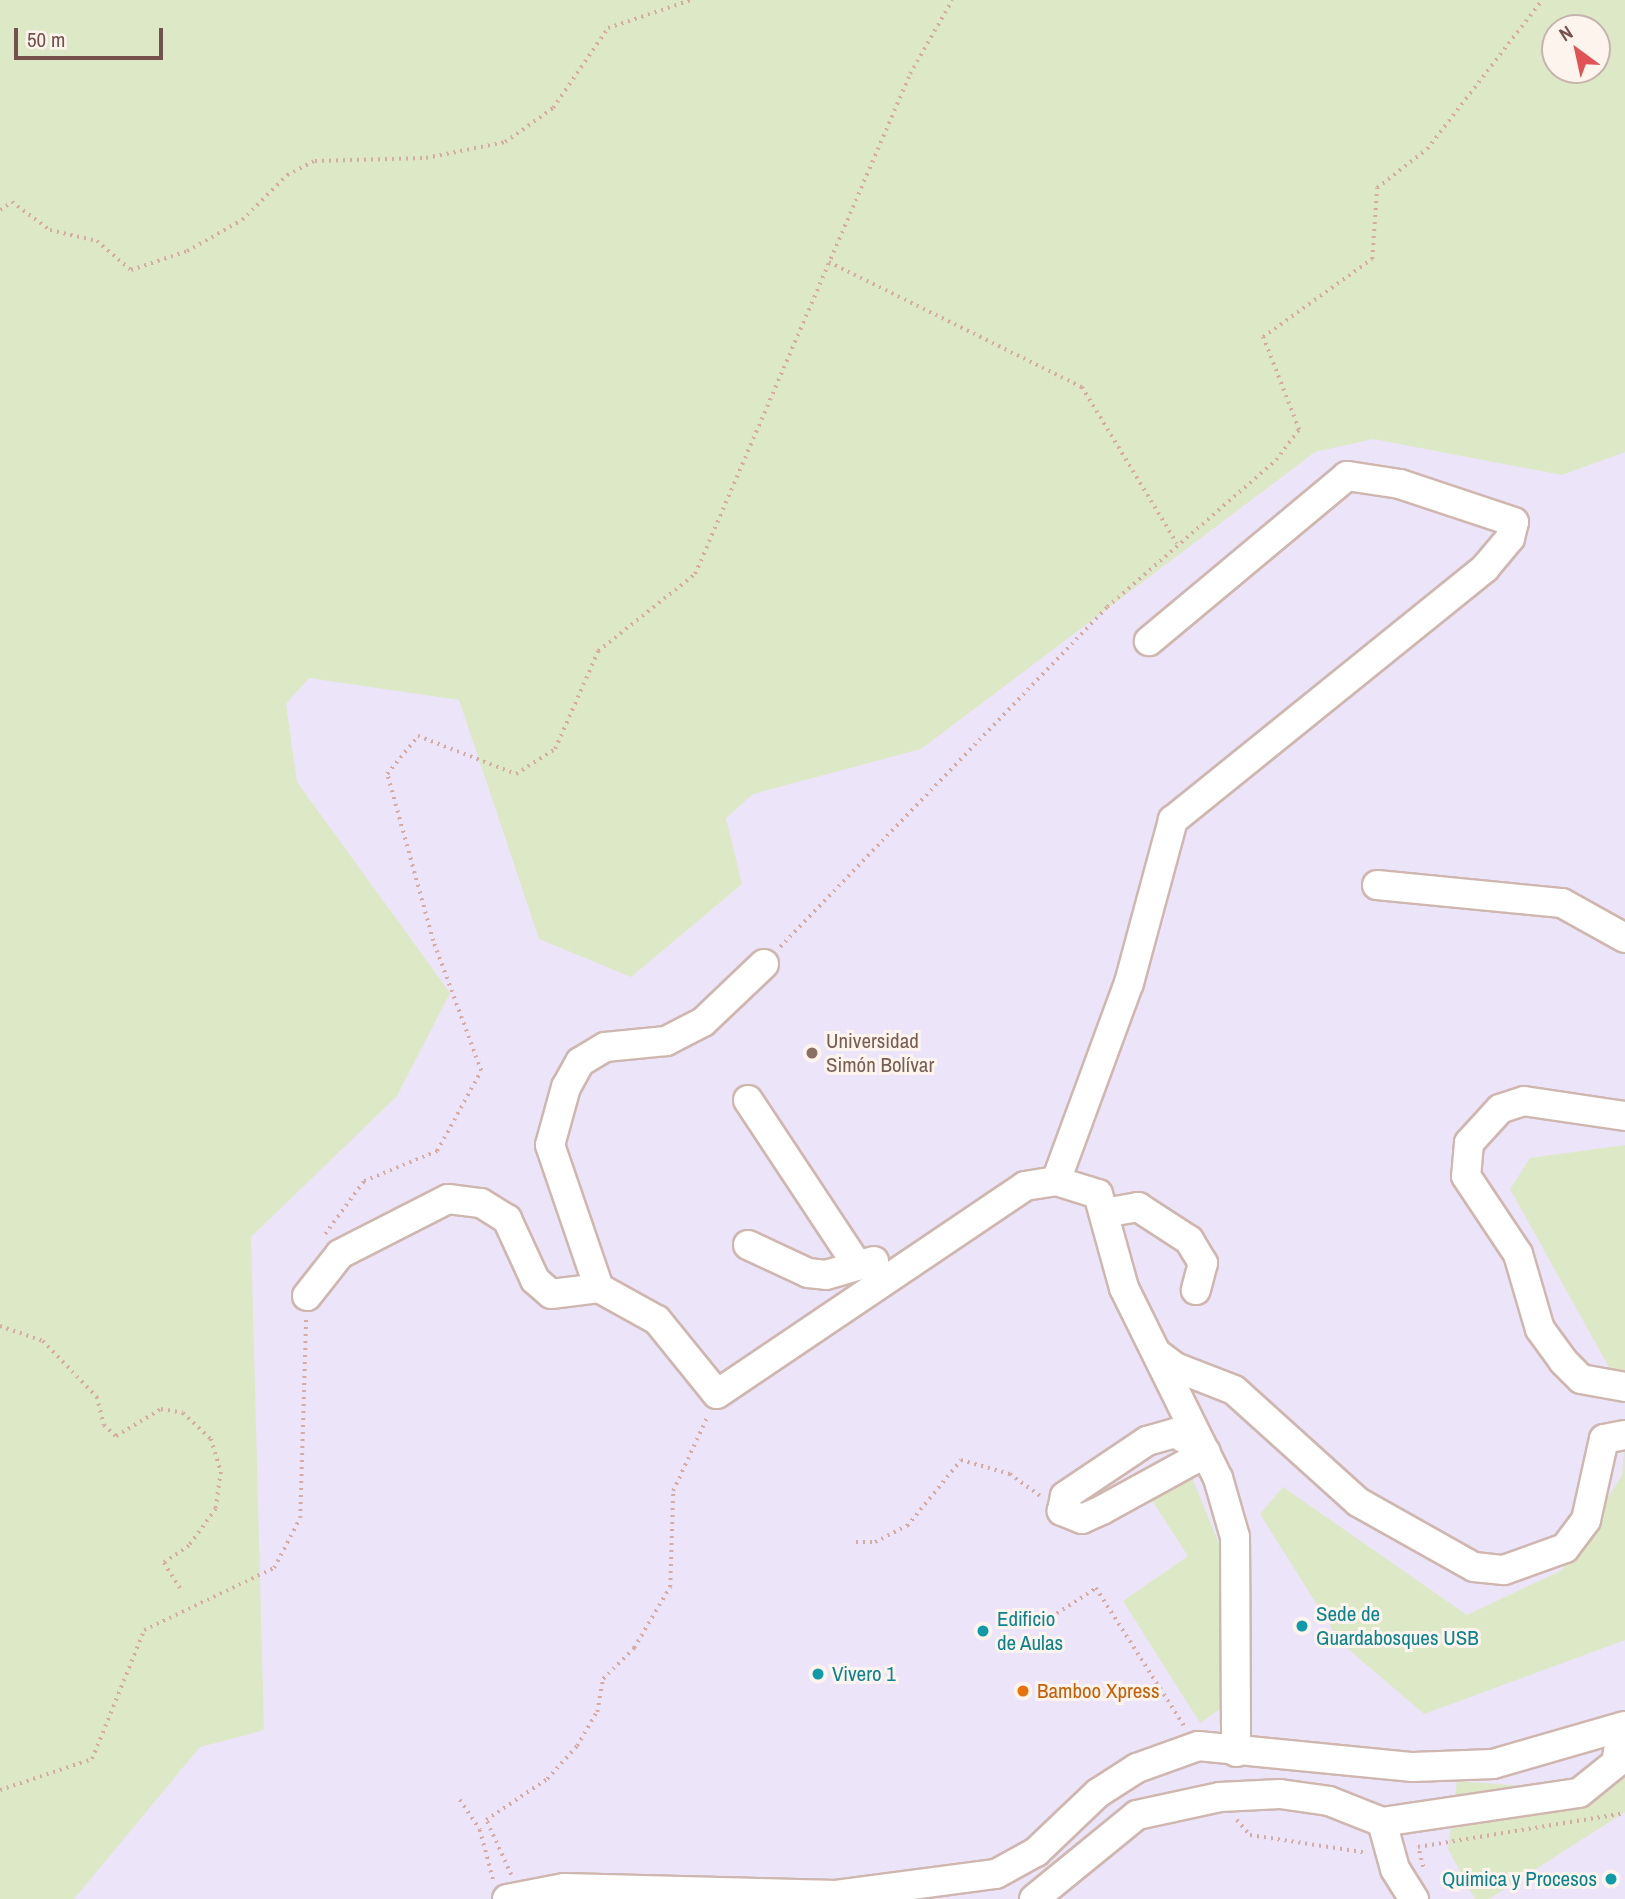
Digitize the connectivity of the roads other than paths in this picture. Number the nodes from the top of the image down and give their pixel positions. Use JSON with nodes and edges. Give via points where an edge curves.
{"nodes":[{"id":1,"x":1149,"y":641,"type":"dead end"},
{"id":2,"x":1377,"y":885,"type":"dead end"},
{"id":3,"x":1625,"y":938,"type":"edge"},
{"id":4,"x":764,"y":964,"type":"road end"},
{"id":5,"x":748,"y":1100,"type":"dead end"},
{"id":6,"x":1625,"y":1116,"type":"edge"},
{"id":7,"x":1056,"y":1181,"type":"junction"},
{"id":8,"x":1104,"y":1213,"type":"junction"},
{"id":9,"x":748,"y":1245,"type":"dead end"},
{"id":10,"x":928,"y":1247,"type":"junction"},
{"id":11,"x":859,"y":1266,"type":"junction"},
{"id":12,"x":599,"y":1288,"type":"junction"},
{"id":13,"x":1196,"y":1290,"type":"dead end"},
{"id":14,"x":307,"y":1296,"type":"road end"},
{"id":15,"x":1160,"y":1355,"type":"junction"},
{"id":16,"x":1625,"y":1387,"type":"edge"},
{"id":17,"x":1625,"y":1435,"type":"edge"},
{"id":18,"x":1199,"y":1448,"type":"junction"},
{"id":19,"x":1062,"y":1511,"type":"road end"},
{"id":20,"x":1624,"y":1729,"type":"edge"},
{"id":21,"x":1236,"y":1752,"type":"junction"},
{"id":22,"x":1385,"y":1835,"type":"junction"},
{"id":23,"x":1420,"y":1888,"type":"edge"},
{"id":24,"x":507,"y":1894,"type":"edge"},
{"id":25,"x":1034,"y":1899,"type":"edge"}],
"edges":[{"from":1,"to":7,"type":"lane","via":[[1347,476],[1400,484],[1514,522],[1510,538],[1485,568],[1173,820],[1129,984]]},
{"from":2,"to":3,"type":"lane","via":[[1562,903]]},
{"from":4,"to":12,"type":"lane","via":[[703,1022],[666,1041],[591,1054],[566,1087],[550,1145]]},
{"from":5,"to":11,"type":"lane"},
{"from":6,"to":16,"type":"lane","via":[[1524,1101],[1500,1109],[1469,1143],[1466,1176],[1518,1254],[1540,1329],[1563,1360],[1581,1379]]},
{"from":7,"to":8,"type":"lane","via":[[1098,1194]]},
{"from":7,"to":10,"type":"lane","via":[[1025,1186]]},
{"from":8,"to":13,"type":"lane","via":[[1138,1207],[1189,1240],[1203,1263]]},
{"from":8,"to":15,"type":"lane","via":[[1124,1288]]},
{"from":9,"to":11,"type":"lane","via":[[808,1273]]},
{"from":10,"to":11,"type":"lane"},
{"from":10,"to":12,"type":"lane","via":[[717,1394],[657,1320]]},
{"from":12,"to":14,"type":"lane","via":[[551,1294],[535,1280],[507,1219],[481,1203],[448,1199],[340,1254]]},
{"from":15,"to":17,"type":"lane","via":[[1175,1367],[1234,1390],[1358,1502],[1474,1567],[1504,1570],[1565,1548],[1586,1520],[1604,1439]]},
{"from":15,"to":18,"type":"lane"},
{"from":18,"to":19,"type":"lane","via":[[1175,1433],[1147,1441],[1065,1496]]},
{"from":18,"to":21,"type":"lane","via":[[1235,1537]]},
{"from":20,"to":21,"type":"lane","via":[[1493,1764],[1413,1767]]},
{"from":20,"to":22,"type":"lane","via":[[1616,1763],[1579,1793]]},
{"from":21,"to":24,"type":"lane","via":[[1198,1746],[1137,1768],[1098,1793],[1037,1852],[996,1874],[836,1895],[564,1888]]},
{"from":22,"to":23,"type":"lane"},
{"from":22,"to":25,"type":"lane","via":[[1329,1801],[1280,1794],[1220,1797],[1137,1815]]}]}
